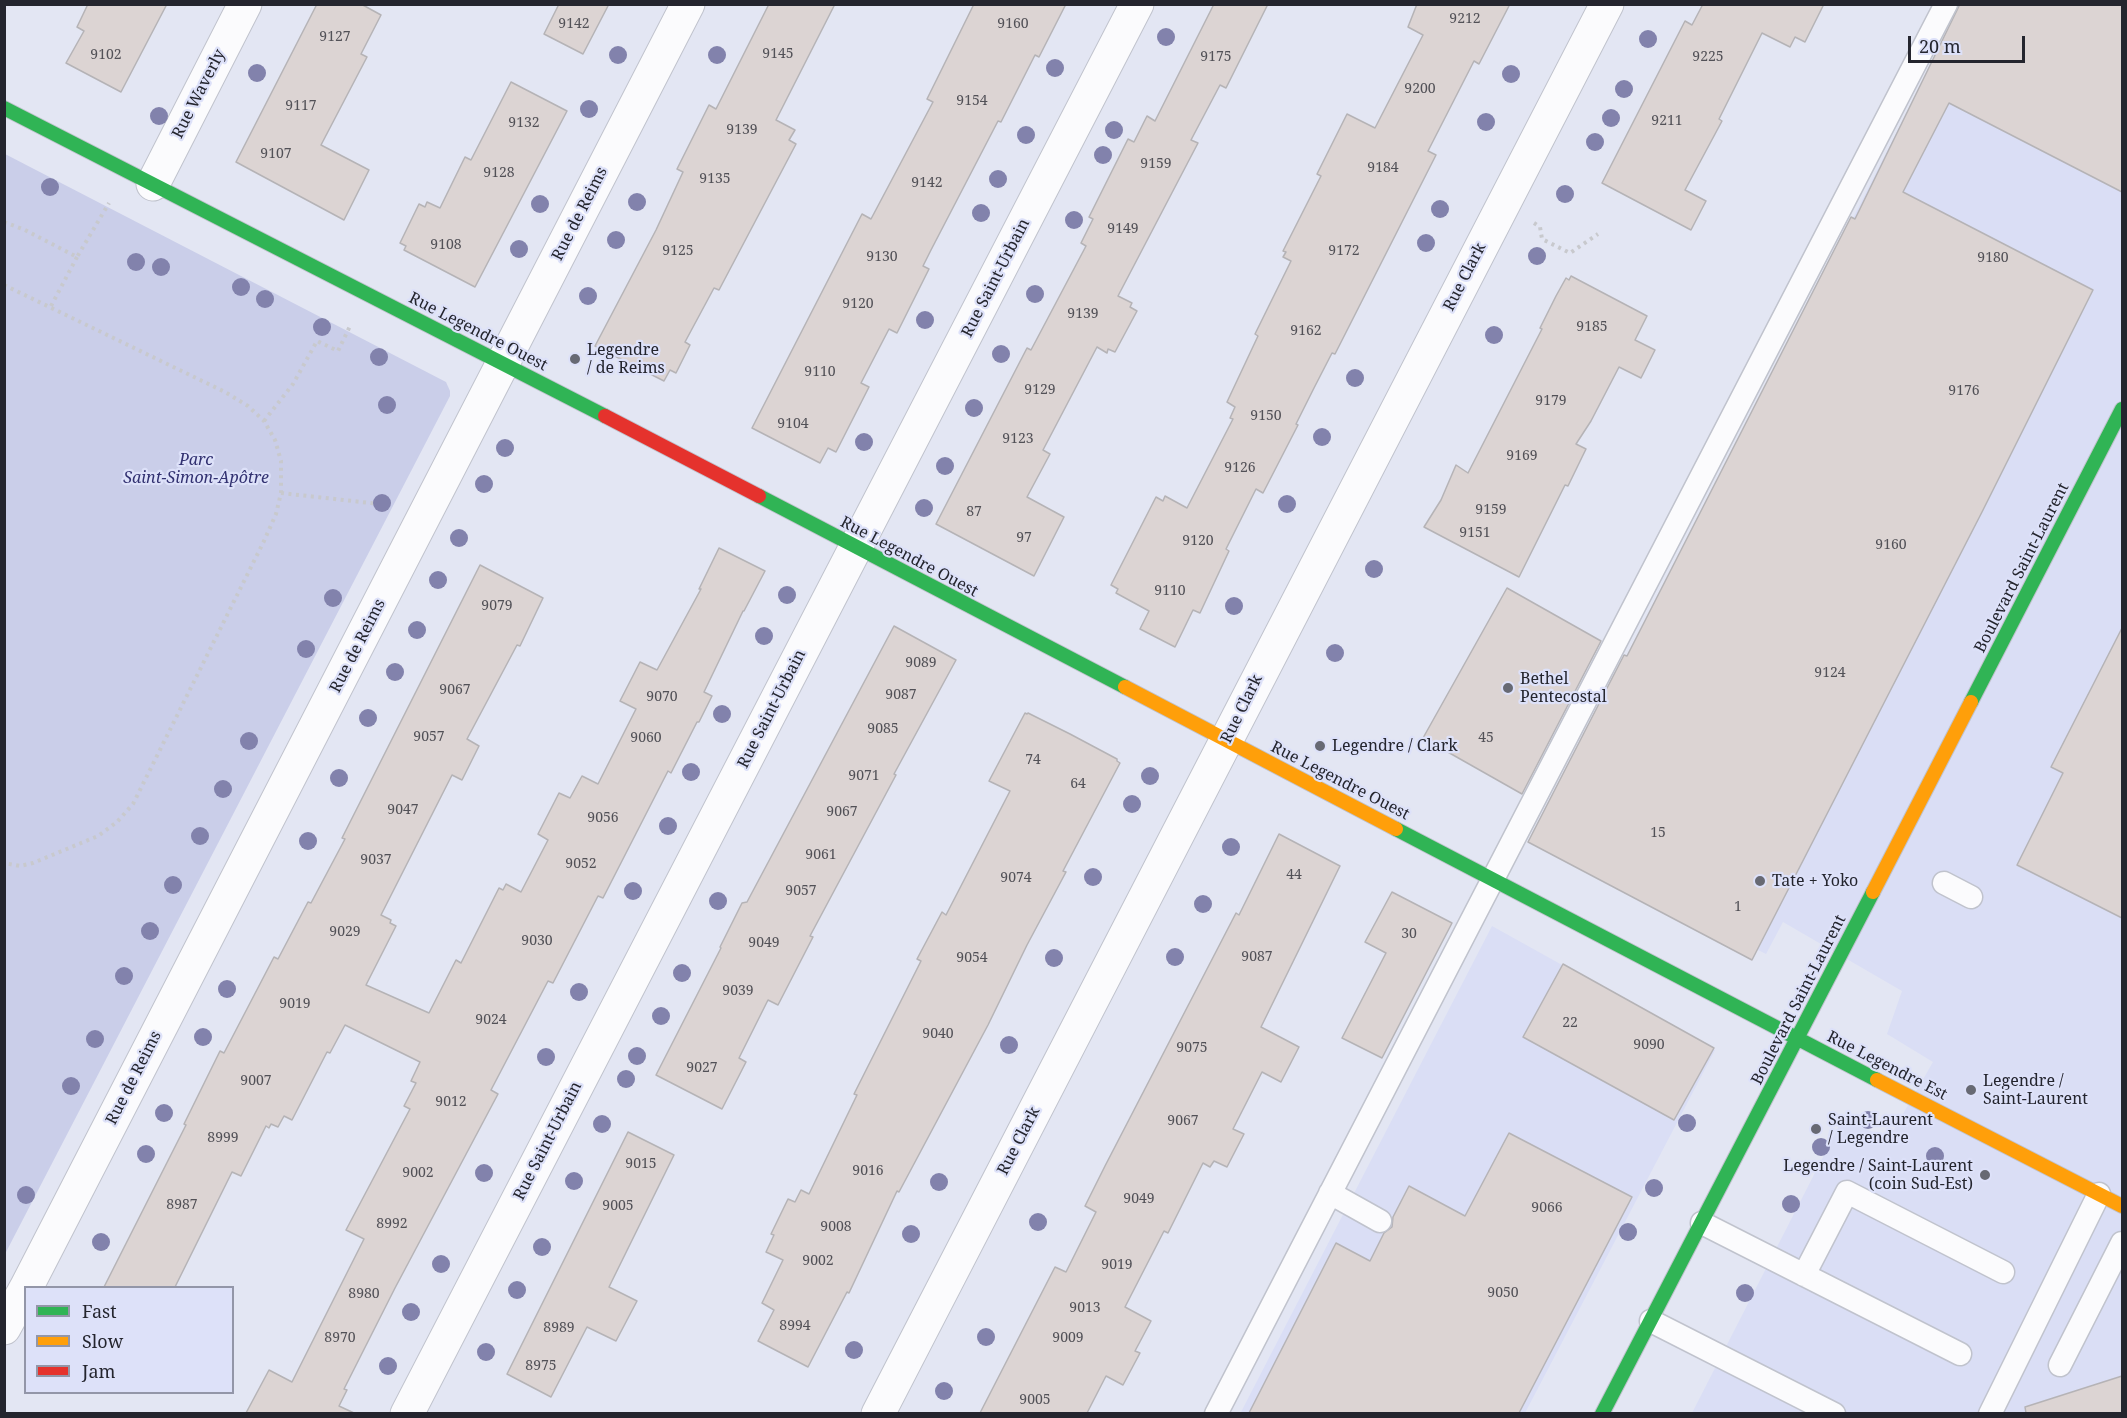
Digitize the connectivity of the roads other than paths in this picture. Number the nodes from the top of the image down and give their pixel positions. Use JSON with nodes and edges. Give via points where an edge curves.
{"nodes":[{"id":1,"x":245,"y":4,"type":"edge"},
{"id":2,"x":688,"y":4,"type":"edge"},
{"id":3,"x":1137,"y":4,"type":"edge"},
{"id":4,"x":1606,"y":4,"type":"edge"},
{"id":5,"x":1946,"y":4,"type":"edge"},
{"id":6,"x":4,"y":108,"type":"edge"},
{"id":7,"x":153,"y":184,"type":"junction"},
{"id":8,"x":504,"y":363,"type":"junction"},
{"id":9,"x":2122,"y":409,"type":"edge"},
{"id":10,"x":856,"y":548,"type":"junction"},
{"id":11,"x":1226,"y":741,"type":"junction"},
{"id":12,"x":1492,"y":878,"type":"junction"},
{"id":13,"x":1944,"y":883,"type":"dead end"},
{"id":14,"x":1971,"y":897,"type":"dead end"},
{"id":15,"x":1797,"y":1039,"type":"junction"},
{"id":16,"x":1330,"y":1193,"type":"junction"},
{"id":17,"x":2099,"y":1194,"type":"junction"},
{"id":18,"x":2122,"y":1206,"type":"edge"},
{"id":19,"x":1380,"y":1221,"type":"dead end"},
{"id":20,"x":1702,"y":1223,"type":"junction"},
{"id":21,"x":2122,"y":1244,"type":"edge"},
{"id":22,"x":2003,"y":1272,"type":"dead end"},
{"id":23,"x":1804,"y":1275,"type":"junction"},
{"id":24,"x":24,"y":1286,"type":"edge"},
{"id":25,"x":24,"y":1287,"type":"edge"},
{"id":26,"x":14,"y":1306,"type":"edge"},
{"id":27,"x":1651,"y":1321,"type":"junction"},
{"id":28,"x":1960,"y":1354,"type":"dead end"},
{"id":29,"x":2060,"y":1365,"type":"dead end"},
{"id":30,"x":407,"y":1413,"type":"edge"},
{"id":31,"x":878,"y":1413,"type":"edge"},
{"id":32,"x":1216,"y":1413,"type":"edge"},
{"id":33,"x":1602,"y":1413,"type":"edge"},
{"id":34,"x":1833,"y":1413,"type":"edge"},
{"id":35,"x":1990,"y":1413,"type":"edge"}],
"edges":[{"from":1,"to":7,"type":"street","name":"Rue Waverly"},
{"from":2,"to":8,"type":"street","name":"Rue de Reims"},
{"from":3,"to":10,"type":"street","name":"Rue Saint-Urbain"},
{"from":4,"to":11,"type":"street","name":"Rue Clark"},
{"from":5,"to":12,"type":"lane"},
{"from":6,"to":7,"type":"street","name":"Rue Legendre Ouest"},
{"from":7,"to":8,"type":"street","name":"Rue Legendre Ouest"},
{"from":8,"to":10,"type":"street","name":"Rue Legendre Ouest"},
{"from":8,"to":24,"type":"street","name":"Rue de Reims"},
{"from":9,"to":15,"type":"street","name":"Boulevard Saint-Laurent"},
{"from":10,"to":11,"type":"street","name":"Rue Legendre Ouest"},
{"from":10,"to":30,"type":"street","name":"Rue Saint-Urbain"},
{"from":11,"to":12,"type":"street","name":"Rue Legendre Ouest"},
{"from":11,"to":31,"type":"street","name":"Rue Clark"},
{"from":12,"to":15,"type":"street","name":"Rue Legendre Ouest"},
{"from":12,"to":16,"type":"lane"},
{"from":13,"to":14,"type":"lane"},
{"from":15,"to":17,"type":"street","name":"Rue Legendre Est"},
{"from":15,"to":20,"type":"street","name":"Boulevard Saint-Laurent"},
{"from":16,"to":19,"type":"lane"},
{"from":16,"to":32,"type":"lane"},
{"from":17,"to":18,"type":"street","name":"Rue Legendre Est"},
{"from":17,"to":35,"type":"lane"},
{"from":20,"to":23,"type":"lane"},
{"from":20,"to":27,"type":"street","name":"Boulevard Saint-Laurent"},
{"from":21,"to":29,"type":"lane"},
{"from":22,"to":23,"type":"lane","via":[[1848,1192]]},
{"from":23,"to":28,"type":"lane"},
{"from":25,"to":26,"type":"street","name":"Rue de Reims"},
{"from":27,"to":33,"type":"street","name":"Boulevard Saint-Laurent"},
{"from":27,"to":34,"type":"lane"}]}
